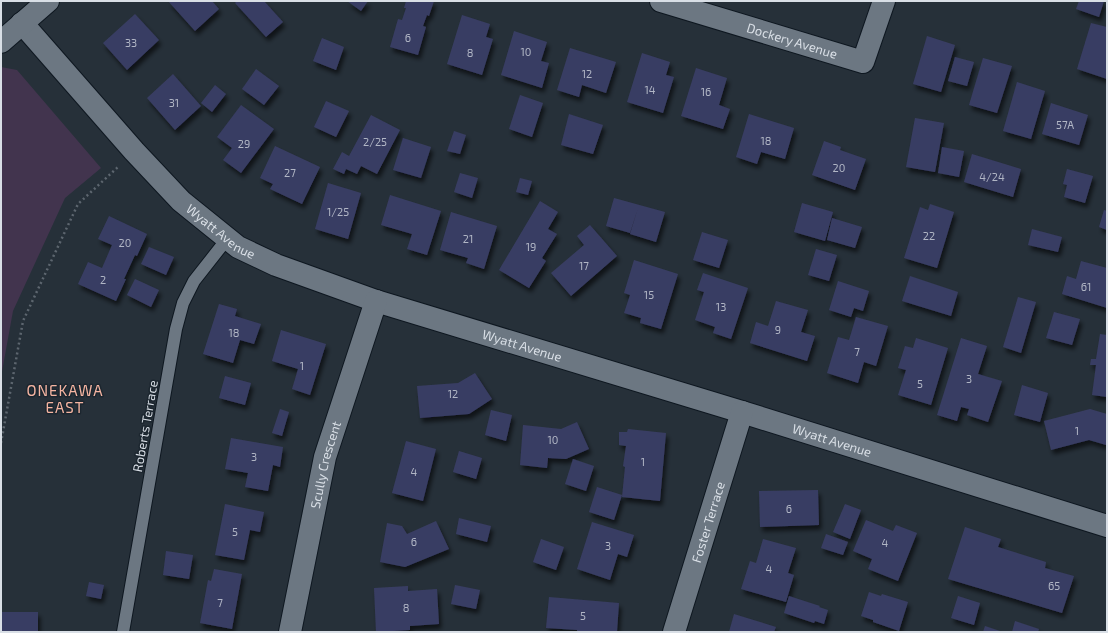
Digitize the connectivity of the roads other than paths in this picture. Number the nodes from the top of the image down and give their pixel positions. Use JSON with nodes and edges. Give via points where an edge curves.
{"nodes":[{"id":1,"x":48,"y":1,"type":"edge"},
{"id":2,"x":661,"y":1,"type":"edge"},
{"id":3,"x":884,"y":1,"type":"edge"},
{"id":4,"x":22,"y":23,"type":"junction"},
{"id":5,"x":1,"y":42,"type":"edge"},
{"id":6,"x":227,"y":239,"type":"junction"},
{"id":7,"x":376,"y":301,"type":"junction"},
{"id":8,"x":742,"y":412,"type":"junction"},
{"id":9,"x":1107,"y":526,"type":"edge"},
{"id":10,"x":123,"y":632,"type":"edge"},
{"id":11,"x":290,"y":632,"type":"edge"},
{"id":12,"x":674,"y":632,"type":"edge"}],
"edges":[{"from":1,"to":4,"type":"street"},
{"from":2,"to":3,"type":"street","name":"Dockery Avenue","via":[[863,62]]},
{"from":4,"to":5,"type":"street"},
{"from":4,"to":6,"type":"street","name":"Wyatt Avenue","via":[[181,201]]},
{"from":6,"to":7,"type":"street","name":"Wyatt Avenue","via":[[276,265]]},
{"from":6,"to":10,"type":"lane","name":"Roberts Terrace","via":[[194,281],[183,303],[176,328]]},
{"from":7,"to":8,"type":"street","name":"Wyatt Avenue"},
{"from":7,"to":11,"type":"street","name":"Scully Crescent","via":[[325,457]]},
{"from":8,"to":9,"type":"street","name":"Wyatt Avenue"},
{"from":8,"to":12,"type":"street","name":"Foster Terrace"}]}
